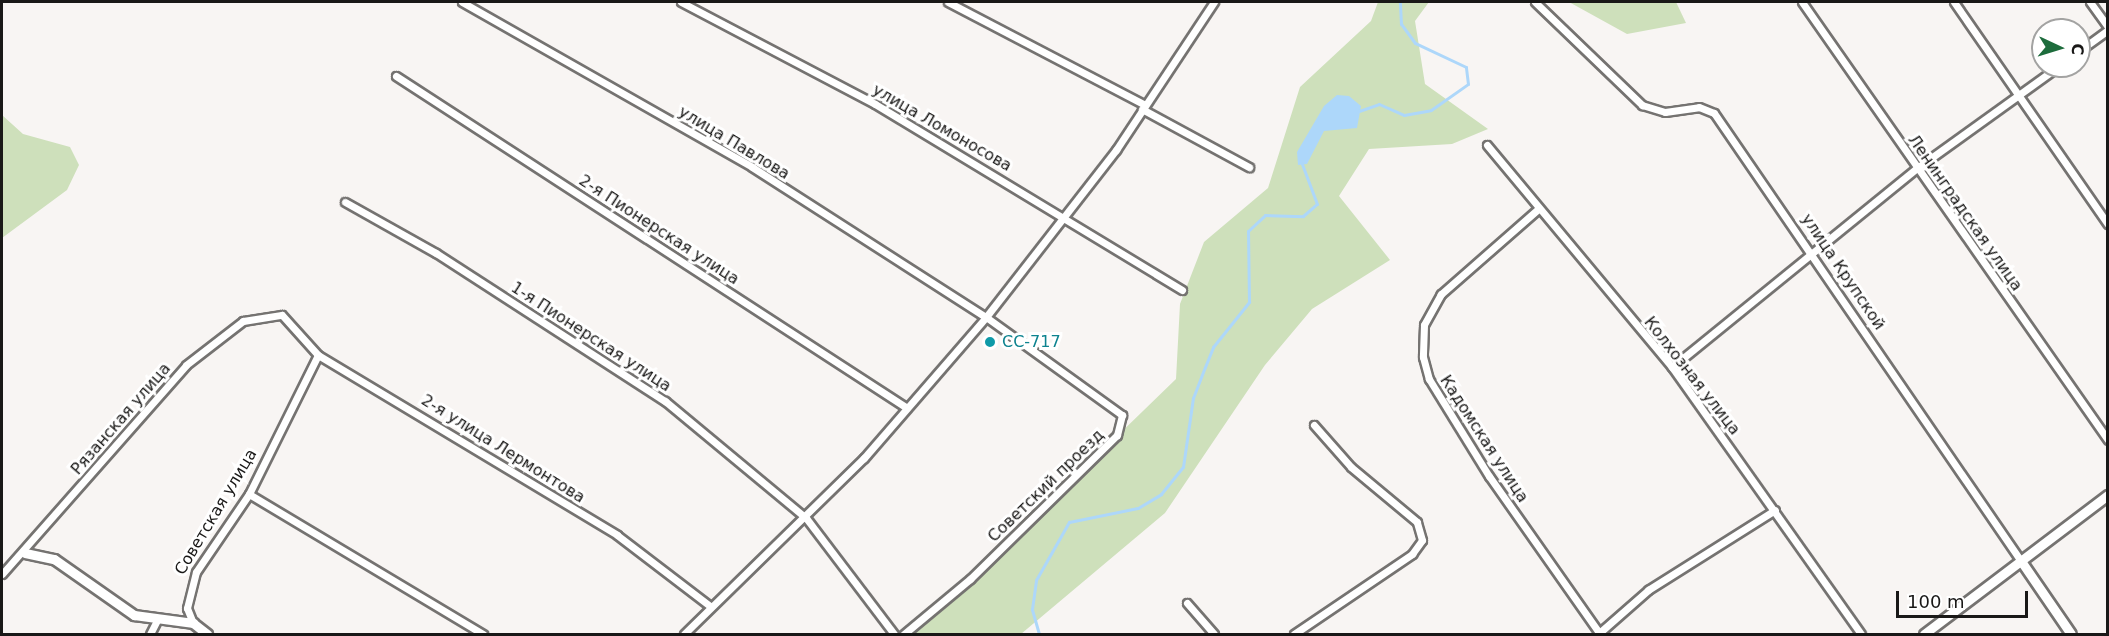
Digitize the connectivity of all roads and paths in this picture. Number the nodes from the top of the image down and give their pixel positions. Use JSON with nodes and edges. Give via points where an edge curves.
{"nodes":[{"id":1,"x":462,"y":2,"type":"edge"},
{"id":2,"x":681,"y":2,"type":"edge"},
{"id":3,"x":948,"y":2,"type":"edge"},
{"id":4,"x":1214,"y":2,"type":"edge"},
{"id":5,"x":1535,"y":2,"type":"edge"},
{"id":6,"x":1802,"y":2,"type":"edge"},
{"id":7,"x":1954,"y":2,"type":"edge"},
{"id":8,"x":2090,"y":2,"type":"edge"},
{"id":9,"x":2108,"y":29,"type":"edge"},
{"id":10,"x":2091,"y":42,"type":"edge"},
{"id":11,"x":396,"y":76,"type":"dead end"},
{"id":12,"x":2042,"y":78,"type":"edge"},
{"id":13,"x":2019,"y":95,"type":"junction"},
{"id":14,"x":1144,"y":107,"type":"junction"},
{"id":15,"x":1487,"y":145,"type":"dead end"},
{"id":16,"x":1250,"y":167,"type":"dead end"},
{"id":17,"x":1917,"y":168,"type":"junction"},
{"id":18,"x":345,"y":202,"type":"dead end"},
{"id":19,"x":1537,"y":210,"type":"junction"},
{"id":20,"x":1065,"y":216,"type":"junction"},
{"id":21,"x":2108,"y":224,"type":"edge"},
{"id":22,"x":1813,"y":253,"type":"junction"},
{"id":23,"x":1182,"y":290,"type":"dead end"},
{"id":24,"x":282,"y":315,"type":"joint"},
{"id":25,"x":986,"y":317,"type":"junction"},
{"id":26,"x":318,"y":355,"type":"junction"},
{"id":27,"x":1672,"y":367,"type":"junction"},
{"id":28,"x":907,"y":408,"type":"junction"},
{"id":29,"x":1314,"y":425,"type":"dead end"},
{"id":30,"x":2108,"y":440,"type":"edge"},
{"id":31,"x":249,"y":494,"type":"junction"},
{"id":32,"x":2108,"y":495,"type":"edge"},
{"id":33,"x":1775,"y":510,"type":"junction"},
{"id":34,"x":806,"y":518,"type":"junction"},
{"id":35,"x":25,"y":553,"type":"junction"},
{"id":36,"x":2021,"y":561,"type":"junction"},
{"id":37,"x":2,"y":574,"type":"edge"},
{"id":38,"x":1187,"y":603,"type":"dead end"},
{"id":39,"x":710,"y":606,"type":"junction"},
{"id":40,"x":157,"y":620,"type":"junction"},
{"id":41,"x":193,"y":623,"type":"junction"},
{"id":42,"x":150,"y":634,"type":"edge"},
{"id":43,"x":207,"y":634,"type":"edge"},
{"id":44,"x":483,"y":634,"type":"edge"},
{"id":45,"x":684,"y":634,"type":"edge"},
{"id":46,"x":894,"y":634,"type":"edge"},
{"id":47,"x":904,"y":634,"type":"edge"},
{"id":48,"x":1214,"y":634,"type":"edge"},
{"id":49,"x":1294,"y":634,"type":"edge"},
{"id":50,"x":1599,"y":634,"type":"edge"},
{"id":51,"x":1861,"y":634,"type":"edge"},
{"id":52,"x":1924,"y":634,"type":"edge"},
{"id":53,"x":2071,"y":634,"type":"edge"}],
"edges":[{"from":1,"to":25,"type":"street","name":"улица Павлова","via":[[752,167]]},
{"from":2,"to":20,"type":"street","name":"улица Ломоносова","via":[[875,104]]},
{"from":3,"to":14,"type":"street"},
{"from":4,"to":14,"type":"street"},
{"from":5,"to":22,"type":"street","name":"улица Крупской","via":[[1642,105],[1665,112],[1699,107],[1714,113]]},
{"from":6,"to":17,"type":"street","name":"Ленинградская улица"},
{"from":7,"to":13,"type":"street"},
{"from":8,"to":9,"type":"street"},
{"from":9,"to":10,"type":"street"},
{"from":11,"to":28,"type":"street","name":"2-я Пионерская улица"},
{"from":12,"to":13,"type":"street"},
{"from":13,"to":17,"type":"street"},
{"from":13,"to":21,"type":"street"},
{"from":14,"to":16,"type":"street"},
{"from":14,"to":20,"type":"street"},
{"from":15,"to":19,"type":"street","name":"Колхозная улица"},
{"from":17,"to":22,"type":"street"},
{"from":17,"to":30,"type":"street","name":"Ленинградская улица"},
{"from":18,"to":34,"type":"street","name":"1-я Пионерская улица","via":[[446,259],[665,401]]},
{"from":19,"to":27,"type":"street","name":"Колхозная улица"},
{"from":19,"to":50,"type":"street","name":"Кадомская улица","via":[[1442,294],[1424,325],[1423,357],[1429,379],[1489,476]]},
{"from":20,"to":23,"type":"street","name":"улица Ломоносова"},
{"from":20,"to":25,"type":"street"},
{"from":22,"to":27,"type":"street"},
{"from":22,"to":36,"type":"street","name":"улица Крупской"},
{"from":24,"to":26,"type":"street","name":"2-я улица Лермонтова"},
{"from":24,"to":35,"type":"street","name":"Рязанская улица","via":[[243,321],[186,365]]},
{"from":25,"to":28,"type":"street"},
{"from":25,"to":47,"type":"street","name":"Советский проезд","via":[[1111,402],[1124,425],[970,579]]},
{"from":26,"to":31,"type":"street","name":"Советская улица"},
{"from":26,"to":39,"type":"street","name":"2-я улица Лермонтова","via":[[617,535]]},
{"from":27,"to":33,"type":"street","name":"Колхозная улица"},
{"from":28,"to":34,"type":"street"},
{"from":29,"to":49,"type":"street","via":[[1351,467],[1417,522],[1422,540],[1412,554]]},
{"from":31,"to":41,"type":"street","name":"Советская улица","via":[[188,590]]},
{"from":31,"to":44,"type":"street"},
{"from":32,"to":36,"type":"street"},
{"from":33,"to":50,"type":"street","via":[[1648,590]]},
{"from":33,"to":51,"type":"street","name":"Колхозная улица"},
{"from":34,"to":39,"type":"street"},
{"from":34,"to":46,"type":"street"},
{"from":35,"to":37,"type":"street","name":"Рязанская улица"},
{"from":35,"to":40,"type":"street","via":[[54,559],[127,612]]},
{"from":36,"to":52,"type":"street"},
{"from":36,"to":53,"type":"street","name":"улица Крупской"},
{"from":38,"to":48,"type":"street"},
{"from":39,"to":45,"type":"street"},
{"from":40,"to":41,"type":"street"},
{"from":40,"to":42,"type":"street"},
{"from":41,"to":43,"type":"street"}]}
